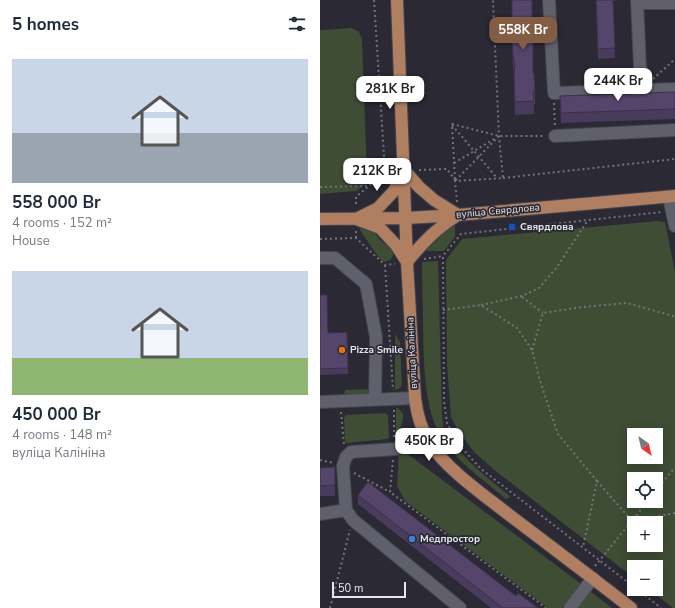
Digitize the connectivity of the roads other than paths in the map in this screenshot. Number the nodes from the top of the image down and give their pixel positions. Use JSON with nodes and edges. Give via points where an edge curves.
{"nodes":[{"id":1,"x":397,"y":0,"type":"edge"},
{"id":2,"x":549,"y":0,"type":"edge"},
{"id":3,"x":637,"y":2,"type":"edge"},
{"id":4,"x":675,"y":2,"type":"edge"},
{"id":5,"x":675,"y":89,"type":"edge"},
{"id":6,"x":640,"y":90,"type":"junction"},
{"id":7,"x":675,"y":130,"type":"edge"},
{"id":8,"x":555,"y":136,"type":"road end"},
{"id":9,"x":399,"y":170,"type":"junction"},
{"id":10,"x":672,"y":196,"type":"edge"},
{"id":11,"x":458,"y":210,"type":"junction"},
{"id":12,"x":406,"y":218,"type":"junction"},
{"id":13,"x":320,"y":219,"type":"edge"},
{"id":14,"x":356,"y":219,"type":"junction"},
{"id":15,"x":675,"y":226,"type":"edge"},
{"id":16,"x":320,"y":258,"type":"edge"},
{"id":17,"x":403,"y":262,"type":"junction"},
{"id":18,"x":415,"y":398,"type":"junction"},
{"id":19,"x":375,"y":399,"type":"junction"},
{"id":20,"x":320,"y":402,"type":"edge"},
{"id":21,"x":430,"y":443,"type":"junction"},
{"id":22,"x":320,"y":514,"type":"edge"},
{"id":23,"x":350,"y":515,"type":"junction"},
{"id":24,"x":594,"y":573,"type":"junction"},
{"id":25,"x":460,"y":608,"type":"edge"},
{"id":26,"x":570,"y":608,"type":"edge"},
{"id":27,"x":631,"y":608,"type":"edge"}],
"edges":[{"from":1,"to":9,"type":"main road","name":"вуліца Калініна"},
{"from":2,"to":6,"type":"lane","via":[[554,93]]},
{"from":3,"to":4,"type":"lane"},
{"from":3,"to":6,"type":"lane"},
{"from":5,"to":6,"type":"lane"},
{"from":7,"to":8,"type":"lane"},
{"from":9,"to":11,"type":"main road","via":[[434,200]]},
{"from":9,"to":12,"type":"main road","name":"вуліца Калініна"},
{"from":9,"to":14,"type":"main road","via":[[394,191],[378,208]]},
{"from":10,"to":11,"type":"main road","name":"вуліца Свярдлова"},
{"from":10,"to":15,"type":"lane"},
{"from":11,"to":12,"type":"main road","name":"вуліца Свярдлова"},
{"from":11,"to":17,"type":"main road"},
{"from":12,"to":14,"type":"main road","name":"вуліца Свярдлова"},
{"from":12,"to":17,"type":"main road","name":"вуліца Калініна"},
{"from":13,"to":14,"type":"main road","name":"вуліца Свярдлова"},
{"from":14,"to":17,"type":"main road","via":[[380,228],[396,245]]},
{"from":16,"to":19,"type":"lane","via":[[335,258],[366,284],[376,337]]},
{"from":17,"to":18,"type":"main road","name":"вуліца Калініна"},
{"from":18,"to":19,"type":"lane"},
{"from":18,"to":21,"type":"main road","name":"вуліца Калініна","via":[[417,414]]},
{"from":19,"to":20,"type":"lane"},
{"from":21,"to":23,"type":"lane","via":[[351,452],[344,462]]},
{"from":21,"to":24,"type":"main road","name":"вуліца Калініна","via":[[444,461],[474,488]]},
{"from":22,"to":23,"type":"lane"},
{"from":23,"to":25,"type":"lane"},
{"from":24,"to":26,"type":"lane"},
{"from":24,"to":27,"type":"main road","name":"вуліца Калініна"}]}
